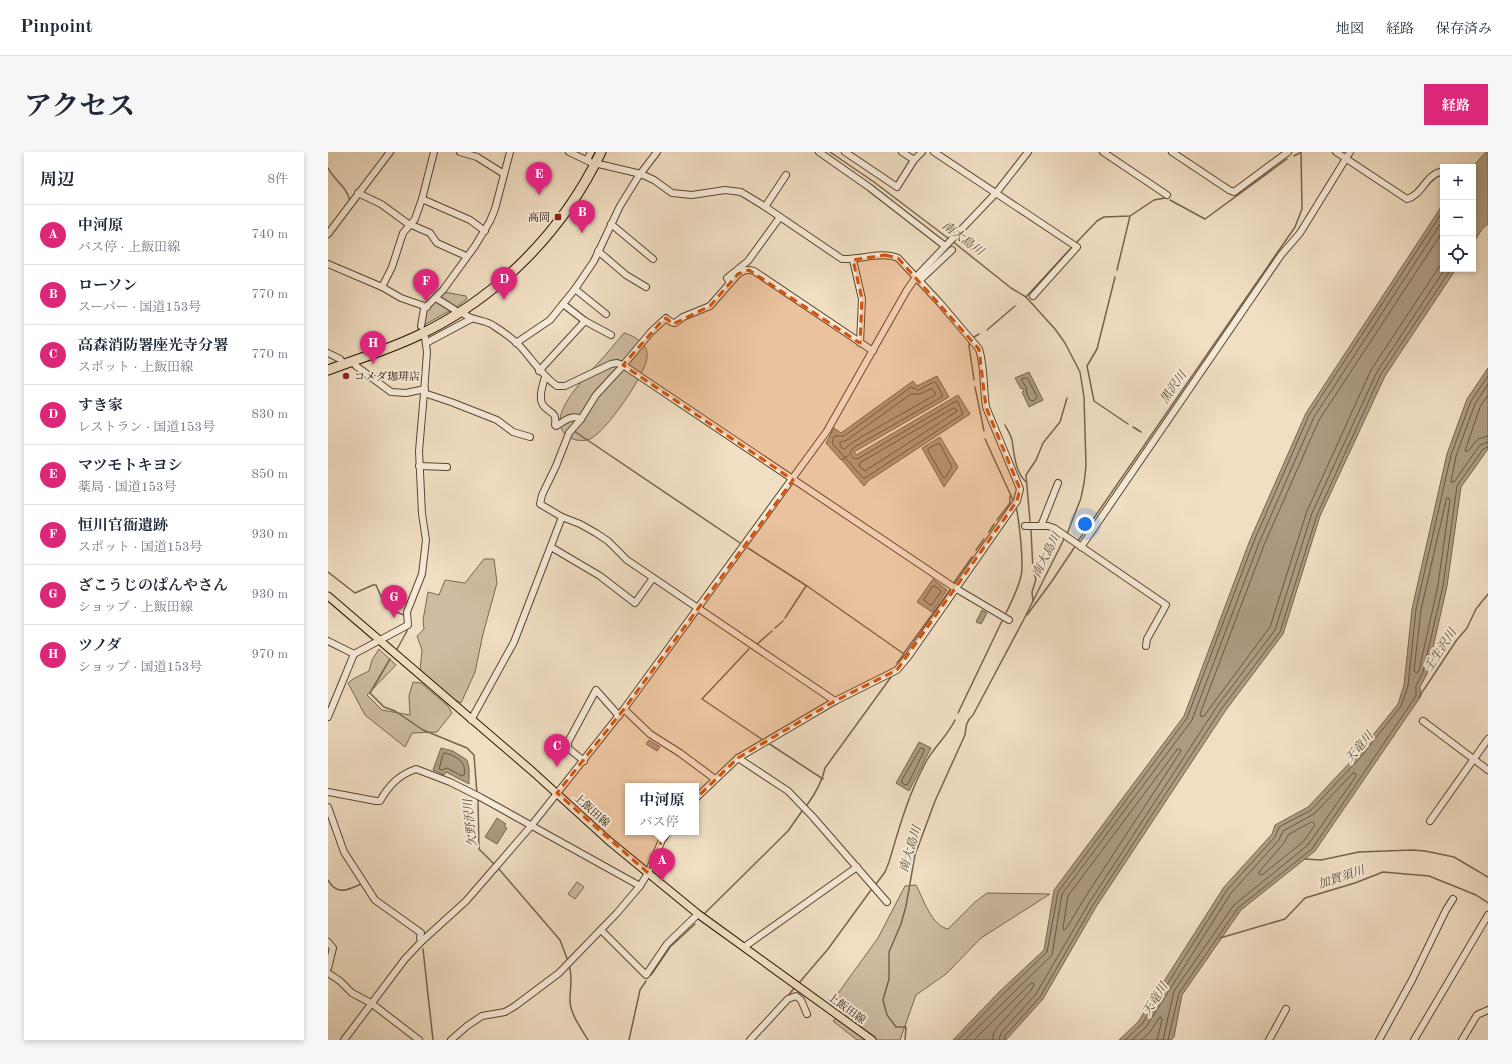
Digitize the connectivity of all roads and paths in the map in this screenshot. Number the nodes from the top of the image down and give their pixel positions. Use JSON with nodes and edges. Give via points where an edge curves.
{"nodes":[{"id":1,"x":390,"y":152,"type":"edge"},
{"id":2,"x":434,"y":152,"type":"edge"},
{"id":3,"x":460,"y":152,"type":"edge"},
{"id":4,"x":510,"y":152,"type":"edge"},
{"id":5,"x":569,"y":152,"type":"edge"},
{"id":6,"x":591,"y":152,"type":"edge"},
{"id":7,"x":601,"y":152,"type":"edge"},
{"id":8,"x":657,"y":152,"type":"edge"},
{"id":9,"x":819,"y":152,"type":"edge"},
{"id":10,"x":845,"y":152,"type":"edge"},
{"id":11,"x":902,"y":152,"type":"edge"},
{"id":12,"x":922,"y":152,"type":"edge"},
{"id":13,"x":934,"y":152,"type":"edge"},
{"id":14,"x":1028,"y":152,"type":"edge"},
{"id":15,"x":1103,"y":152,"type":"edge"},
{"id":16,"x":1172,"y":152,"type":"edge"},
{"id":17,"x":1288,"y":152,"type":"edge"},
{"id":18,"x":1336,"y":152,"type":"edge"},
{"id":19,"x":1350,"y":152,"type":"edge"},
{"id":20,"x":1346,"y":158,"type":"junction"},
{"id":21,"x":914,"y":160,"type":"junction"},
{"id":22,"x":592,"y":162,"type":"junction"},
{"id":23,"x":1440,"y":172,"type":"dead end"},
{"id":24,"x":504,"y":174,"type":"junction"},
{"id":25,"x":641,"y":174,"type":"junction"},
{"id":26,"x":786,"y":175,"type":"dead end"},
{"id":27,"x":358,"y":193,"type":"junction"},
{"id":28,"x":996,"y":193,"type":"junction"},
{"id":29,"x":1167,"y":195,"type":"dead end"},
{"id":30,"x":422,"y":199,"type":"junction"},
{"id":31,"x":765,"y":207,"type":"junction"},
{"id":32,"x":780,"y":217,"type":"junction"},
{"id":33,"x":611,"y":224,"type":"junction"},
{"id":34,"x":410,"y":225,"type":"junction"},
{"id":35,"x":485,"y":231,"type":"junction"},
{"id":36,"x":328,"y":234,"type":"edge"},
{"id":37,"x":946,"y":245,"type":"junction"},
{"id":38,"x":952,"y":250,"type":"dead end"},
{"id":39,"x":598,"y":251,"type":"junction"},
{"id":40,"x":466,"y":256,"type":"junction"},
{"id":41,"x":653,"y":259,"type":"dead end"},
{"id":42,"x":852,"y":260,"type":"junction"},
{"id":43,"x":328,"y":264,"type":"edge"},
{"id":44,"x":917,"y":279,"type":"junction"},
{"id":45,"x":730,"y":283,"type":"junction"},
{"id":46,"x":646,"y":286,"type":"dead end"},
{"id":47,"x":382,"y":287,"type":"junction"},
{"id":48,"x":575,"y":289,"type":"junction"},
{"id":49,"x":1032,"y":296,"type":"dead end"},
{"id":50,"x":436,"y":298,"type":"junction"},
{"id":51,"x":563,"y":304,"type":"junction"},
{"id":52,"x":426,"y":306,"type":"junction"},
{"id":53,"x":459,"y":312,"type":"junction"},
{"id":54,"x":606,"y":314,"type":"dead end"},
{"id":55,"x":471,"y":319,"type":"junction"},
{"id":56,"x":585,"y":320,"type":"junction"},
{"id":57,"x":422,"y":326,"type":"dead end"},
{"id":58,"x":611,"y":335,"type":"dead end"},
{"id":59,"x":516,"y":343,"type":"junction"},
{"id":60,"x":860,"y":343,"type":"junction"},
{"id":61,"x":328,"y":352,"type":"edge"},
{"id":62,"x":872,"y":352,"type":"junction"},
{"id":63,"x":348,"y":362,"type":"junction"},
{"id":64,"x":623,"y":366,"type":"junction"},
{"id":65,"x":328,"y":370,"type":"edge"},
{"id":66,"x":540,"y":371,"type":"junction"},
{"id":67,"x":545,"y":377,"type":"junction"},
{"id":68,"x":425,"y":391,"type":"junction"},
{"id":69,"x":581,"y":420,"type":"junction"},
{"id":70,"x":530,"y":437,"type":"dead end"},
{"id":71,"x":419,"y":466,"type":"junction"},
{"id":72,"x":447,"y":467,"type":"dead end"},
{"id":73,"x":793,"y":480,"type":"junction"},
{"id":74,"x":1058,"y":483,"type":"dead end"},
{"id":75,"x":562,"y":517,"type":"junction"},
{"id":76,"x":1025,"y":526,"type":"dead end"},
{"id":77,"x":1041,"y":526,"type":"junction"},
{"id":78,"x":1073,"y":541,"type":"junction"},
{"id":79,"x":550,"y":547,"type":"junction"},
{"id":80,"x":653,"y":578,"type":"junction"},
{"id":81,"x":955,"y":588,"type":"junction"},
{"id":82,"x":328,"y":596,"type":"edge"},
{"id":83,"x":697,"y":609,"type":"junction"},
{"id":84,"x":1008,"y":620,"type":"dead end"},
{"id":85,"x":328,"y":641,"type":"edge"},
{"id":86,"x":379,"y":641,"type":"junction"},
{"id":87,"x":1146,"y":646,"type":"dead end"},
{"id":88,"x":354,"y":654,"type":"junction"},
{"id":89,"x":835,"y":701,"type":"junction"},
{"id":90,"x":624,"y":709,"type":"junction"},
{"id":91,"x":619,"y":716,"type":"junction"},
{"id":92,"x":328,"y":717,"type":"edge"},
{"id":93,"x":471,"y":720,"type":"junction"},
{"id":94,"x":1423,"y":721,"type":"dead end"},
{"id":95,"x":1488,"y":739,"type":"edge"},
{"id":96,"x":738,"y":758,"type":"junction"},
{"id":97,"x":1473,"y":760,"type":"junction"},
{"id":98,"x":584,"y":761,"type":"junction"},
{"id":99,"x":1488,"y":770,"type":"edge"},
{"id":100,"x":715,"y":779,"type":"junction"},
{"id":101,"x":328,"y":792,"type":"edge"},
{"id":102,"x":557,"y":793,"type":"junction"},
{"id":103,"x":699,"y":795,"type":"edge"},
{"id":104,"x":328,"y":807,"type":"edge"},
{"id":105,"x":1430,"y":821,"type":"dead end"},
{"id":106,"x":531,"y":826,"type":"junction"},
{"id":107,"x":666,"y":835,"type":"edge"},
{"id":108,"x":857,"y":867,"type":"junction"},
{"id":109,"x":648,"y":873,"type":"junction"},
{"id":110,"x":640,"y":886,"type":"junction"},
{"id":111,"x":1453,"y":899,"type":"dead end"},
{"id":112,"x":887,"y":902,"type":"dead end"},
{"id":113,"x":698,"y":914,"type":"junction"},
{"id":114,"x":1488,"y":917,"type":"edge"},
{"id":115,"x":601,"y":930,"type":"junction"},
{"id":116,"x":422,"y":941,"type":"junction"},
{"id":117,"x":328,"y":942,"type":"edge"},
{"id":118,"x":747,"y":945,"type":"dead end"},
{"id":119,"x":328,"y":968,"type":"edge"},
{"id":120,"x":328,"y":973,"type":"edge"},
{"id":121,"x":371,"y":1003,"type":"junction"},
{"id":122,"x":1286,"y":1009,"type":"dead end"},
{"id":123,"x":1488,"y":1010,"type":"edge"},
{"id":124,"x":807,"y":1014,"type":"dead end"},
{"id":125,"x":344,"y":1040,"type":"edge"},
{"id":126,"x":419,"y":1040,"type":"edge"},
{"id":127,"x":451,"y":1040,"type":"edge"},
{"id":128,"x":750,"y":1040,"type":"edge"},
{"id":129,"x":872,"y":1040,"type":"edge"},
{"id":130,"x":1269,"y":1040,"type":"edge"},
{"id":131,"x":1379,"y":1040,"type":"edge"},
{"id":132,"x":1414,"y":1040,"type":"edge"},
{"id":133,"x":1462,"y":1040,"type":"edge"}],
"edges":[{"from":1,"to":27,"type":"street"},
{"from":2,"to":30,"type":"street"},
{"from":3,"to":24,"type":"street","via":[[477,157]]},
{"from":4,"to":24,"type":"street"},
{"from":5,"to":22,"type":"street"},
{"from":6,"to":22,"type":"street"},
{"from":7,"to":22,"type":"highway"},
{"from":8,"to":25,"type":"street"},
{"from":9,"to":37,"type":"street","via":[[869,186]]},
{"from":10,"to":21,"type":"street","via":[[897,187]]},
{"from":11,"to":21,"type":"street"},
{"from":12,"to":21,"type":"street"},
{"from":13,"to":28,"type":"street"},
{"from":14,"to":28,"type":"street"},
{"from":15,"to":29,"type":"street"},
{"from":16,"to":17,"type":"street","via":[[1234,192]]},
{"from":18,"to":20,"type":"street"},
{"from":19,"to":20,"type":"street"},
{"from":20,"to":23,"type":"street","via":[[1407,199],[1416,194],[1435,173]]},
{"from":20,"to":78,"type":"street","via":[[1300,233]]},
{"from":22,"to":25,"type":"street"},
{"from":22,"to":53,"type":"highway","via":[[570,207],[540,245],[497,285]]},
{"from":24,"to":35,"type":"street","via":[[495,208]]},
{"from":25,"to":31,"type":"street","via":[[672,193],[692,195],[734,190],[748,195]]},
{"from":25,"to":33,"type":"street"},
{"from":26,"to":31,"type":"street"},
{"from":27,"to":34,"type":"street","via":[[381,204]]},
{"from":27,"to":36,"type":"street"},
{"from":28,"to":37,"type":"street"},
{"from":28,"to":49,"type":"street","via":[[1077,247]]},
{"from":30,"to":34,"type":"street","via":[[415,219]]},
{"from":30,"to":35,"type":"street","via":[[470,220]]},
{"from":31,"to":32,"type":"street"},
{"from":32,"to":42,"type":"street","via":[[834,255]]},
{"from":32,"to":45,"type":"street","via":[[748,261],[727,278]]},
{"from":33,"to":39,"type":"street"},
{"from":33,"to":41,"type":"street"},
{"from":34,"to":40,"type":"street","via":[[430,233],[437,244]]},
{"from":34,"to":47,"type":"street","via":[[403,233],[392,267]]},
{"from":35,"to":40,"type":"street"},
{"from":37,"to":44,"type":"street"},
{"from":38,"to":44,"type":"street"},
{"from":39,"to":46,"type":"street","via":[[626,274]]},
{"from":39,"to":48,"type":"street"},
{"from":40,"to":50,"type":"street"},
{"from":42,"to":44,"type":"street","via":[[892,255]]},
{"from":42,"to":60,"type":"street","via":[[862,298]]},
{"from":43,"to":47,"type":"street"},
{"from":44,"to":62,"type":"street","via":[[907,290]]},
{"from":44,"to":81,"type":"street","via":[[979,349],[986,407],[1020,489],[1017,501]]},
{"from":45,"to":60,"type":"street","via":[[742,272],[754,271]]},
{"from":45,"to":64,"type":"street","via":[[710,306],[675,323],[666,318],[662,321]]},
{"from":47,"to":52,"type":"street","via":[[401,298]]},
{"from":48,"to":51,"type":"street"},
{"from":48,"to":54,"type":"street"},
{"from":50,"to":52,"type":"street"},
{"from":50,"to":53,"type":"street"},
{"from":51,"to":56,"type":"street"},
{"from":51,"to":59,"type":"street","via":[[550,320]]},
{"from":52,"to":57,"type":"street"},
{"from":53,"to":55,"type":"street"},
{"from":53,"to":63,"type":"highway","via":[[410,339]]},
{"from":55,"to":59,"type":"street","via":[[487,322]]},
{"from":55,"to":68,"type":"street","via":[[426,340]]},
{"from":56,"to":58,"type":"street"},
{"from":56,"to":66,"type":"street"},
{"from":59,"to":66,"type":"street"},
{"from":60,"to":62,"type":"street"},
{"from":61,"to":63,"type":"street"},
{"from":62,"to":73,"type":"street","via":[[827,432]]},
{"from":63,"to":65,"type":"highway"},
{"from":63,"to":68,"type":"street","via":[[392,392]]},
{"from":64,"to":67,"type":"street","via":[[611,364],[565,386],[557,386]]},
{"from":64,"to":69,"type":"street","via":[[596,395]]},
{"from":64,"to":73,"type":"street"},
{"from":66,"to":67,"type":"street"},
{"from":67,"to":69,"type":"street","via":[[542,401],[544,407],[556,417],[555,425],[568,418],[575,417]]},
{"from":68,"to":70,"type":"street","via":[[497,420],[513,432]]},
{"from":68,"to":71,"type":"street"},
{"from":69,"to":75,"type":"street","via":[[569,433],[540,504]]},
{"from":71,"to":72,"type":"street"},
{"from":71,"to":86,"type":"street","via":[[426,540],[422,574],[407,612],[406,626]]},
{"from":73,"to":81,"type":"street"},
{"from":73,"to":83,"type":"street"},
{"from":74,"to":77,"type":"street"},
{"from":75,"to":79,"type":"street"},
{"from":75,"to":80,"type":"street","via":[[580,524],[608,541],[627,560]]},
{"from":76,"to":77,"type":"street"},
{"from":77,"to":78,"type":"street","via":[[1048,526]]},
{"from":78,"to":87,"type":"street","via":[[1166,605],[1147,639]]},
{"from":79,"to":80,"type":"street","via":[[600,576],[635,603]]},
{"from":79,"to":93,"type":"street","via":[[514,642]]},
{"from":80,"to":83,"type":"street"},
{"from":81,"to":84,"type":"street"},
{"from":81,"to":89,"type":"street","via":[[897,670]]},
{"from":82,"to":86,"type":"main road","name":"上飯田線"},
{"from":83,"to":89,"type":"street"},
{"from":83,"to":90,"type":"street"},
{"from":85,"to":88,"type":"street"},
{"from":86,"to":88,"type":"street"},
{"from":86,"to":93,"type":"main road","name":"上飯田線"},
{"from":88,"to":92,"type":"street"},
{"from":89,"to":96,"type":"street"},
{"from":90,"to":91,"type":"street"},
{"from":90,"to":100,"type":"street","via":[[650,734]]},
{"from":91,"to":98,"type":"street"},
{"from":91,"to":98,"type":"street","via":[[596,690],[568,742],[568,748]]},
{"from":93,"to":102,"type":"main road","name":"上飯田線"},
{"from":94,"to":97,"type":"street"},
{"from":95,"to":97,"type":"street"},
{"from":96,"to":100,"type":"street"},
{"from":96,"to":108,"type":"street","via":[[788,791]]},
{"from":97,"to":99,"type":"street"},
{"from":97,"to":105,"type":"street"},
{"from":98,"to":102,"type":"street"},
{"from":100,"to":103,"type":"street"},
{"from":101,"to":106,"type":"street","via":[[380,801],[392,782],[416,769],[450,782]]},
{"from":102,"to":106,"type":"street"},
{"from":102,"to":109,"type":"main road","name":"上飯田線"},
{"from":104,"to":116,"type":"street","via":[[344,852],[375,900],[421,933]]},
{"from":106,"to":110,"type":"street"},
{"from":106,"to":116,"type":"street","via":[[466,901]]},
{"from":107,"to":109,"type":"street"},
{"from":108,"to":112,"type":"street"},
{"from":108,"to":118,"type":"street"},
{"from":109,"to":110,"type":"street"},
{"from":109,"to":113,"type":"main road","name":"上飯田線"},
{"from":110,"to":115,"type":"street"},
{"from":111,"to":131,"type":"street"},
{"from":113,"to":115,"type":"street","via":[[667,944],[646,975]]},
{"from":113,"to":129,"type":"main road","name":"上飯田線"},
{"from":114,"to":132,"type":"street"},
{"from":115,"to":127,"type":"street","via":[[560,973],[515,1006],[505,1012],[482,1016]]},
{"from":116,"to":121,"type":"street"},
{"from":117,"to":119,"type":"street","via":[[333,949]]},
{"from":120,"to":121,"type":"street","via":[[352,993]]},
{"from":121,"to":125,"type":"street"},
{"from":121,"to":126,"type":"street"},
{"from":122,"to":130,"type":"street"},
{"from":123,"to":133,"type":"street","via":[[1477,1015]]},
{"from":124,"to":128,"type":"street","via":[[801,1000],[796,996],[788,999]]}]}
